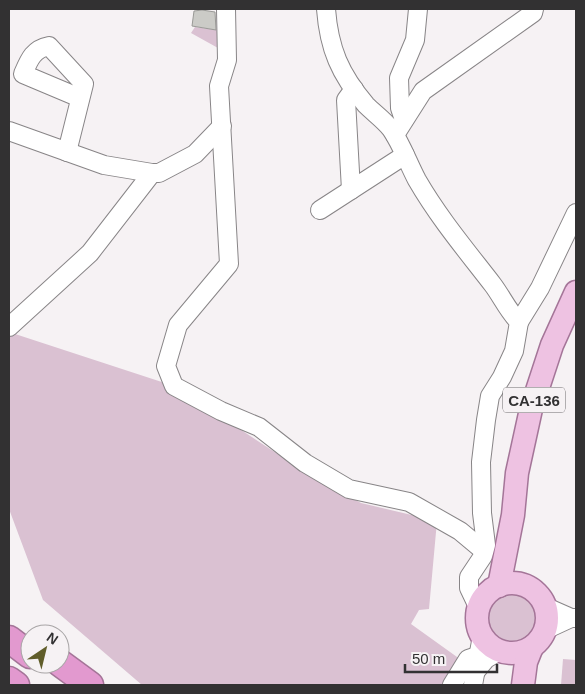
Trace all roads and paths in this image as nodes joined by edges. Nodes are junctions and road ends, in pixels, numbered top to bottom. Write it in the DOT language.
graph roads {
  1 [pos="226,9"];
  2 [pos="326,9"];
  3 [pos="418,9"];
  4 [pos="534,9"];
  5 [pos="354,89"];
  6 [pos="80,98"];
  7 [pos="404,120"];
  8 [pos="222,126"];
  9 [pos="9,132"];
  10 [pos="394,135"];
  11 [pos="67,152"];
  12 [pos="405,155"];
  13 [pos="152,173"];
  14 [pos="351,190"];
  15 [pos="320,210"];
  16 [pos="576,213"];
  17 [pos="576,292"];
  18 [pos="519,322"];
  19 [pos="9,327"];
  20 [pos="514,515"];
  21 [pos="484,551"];
  22 [pos="499,586"];
  23 [pos="530,588"];
  24 [pos="546,607"];
  25 [pos="479,608"];
  26 [pos="574,618"];
  27 [pos="9,627"];
  28 [pos="20,635"];
  29 [pos="9,639"];
  30 [pos="539,639"];
  31 [pos="20,647"];
  32 [pos="501,651"];
  33 [pos="477,662"];
  34 [pos="70,670"];
  35 [pos="55,674"];
  36 [pos="9,680"];
  37 [pos="16,685"];
  38 [pos="70,685"];
  39 [pos="90,685"];
  40 [pos="452,685"];
  41 [pos="514,685"];
  42 [pos="522,685"];
  1 -- 8 [label="street"];
  2 -- 5 [label="street"];
  3 -- 7 [label="street"];
  4 -- 7 [label="street"];
  5 -- 10 [label="street"];
  5 -- 14 [label="street"];
  6 -- 11 [label="street"];
  7 -- 10 [label="street"];
  8 -- 13 [label="street"];
  8 -- 21 [label="street"];
  9 -- 11 [label="street"];
  10 -- 12 [label="street"];
  11 -- 13 [label="street"];
  12 -- 14 [label="street"];
  12 -- 18 [label="street"];
  13 -- 19 [label="street"];
  14 -- 15 [label="street"];
  16 -- 18 [label="street"];
  17 -- 20 [label="main road, CA-136"];
  18 -- 21 [label="street"];
  20 -- 22 [label="main road"];
  20 -- 23 [label="main road"];
  21 -- 25 [label="street"];
  22 -- 23 [label="main road"];
  22 -- 25 [label="main road"];
  23 -- 24 [label="main road"];
  24 -- 26 [label="street"];
  24 -- 30 [label="main road"];
  25 -- 33 [label="main road"];
  26 -- 30 [label="street"];
  27 -- 28 [label="highway"];
  29 -- 31 [label="highway"];
  30 -- 32 [label="main road"];
  30 -- 42 [label="main road"];
  32 -- 33 [label="main road"];
  32 -- 41 [label="main road"];
  33 -- 40 [label="street"];
  34 -- 39 [label="highway"];
  35 -- 38 [label="highway"];
  36 -- 37 [label="highway"];
}
